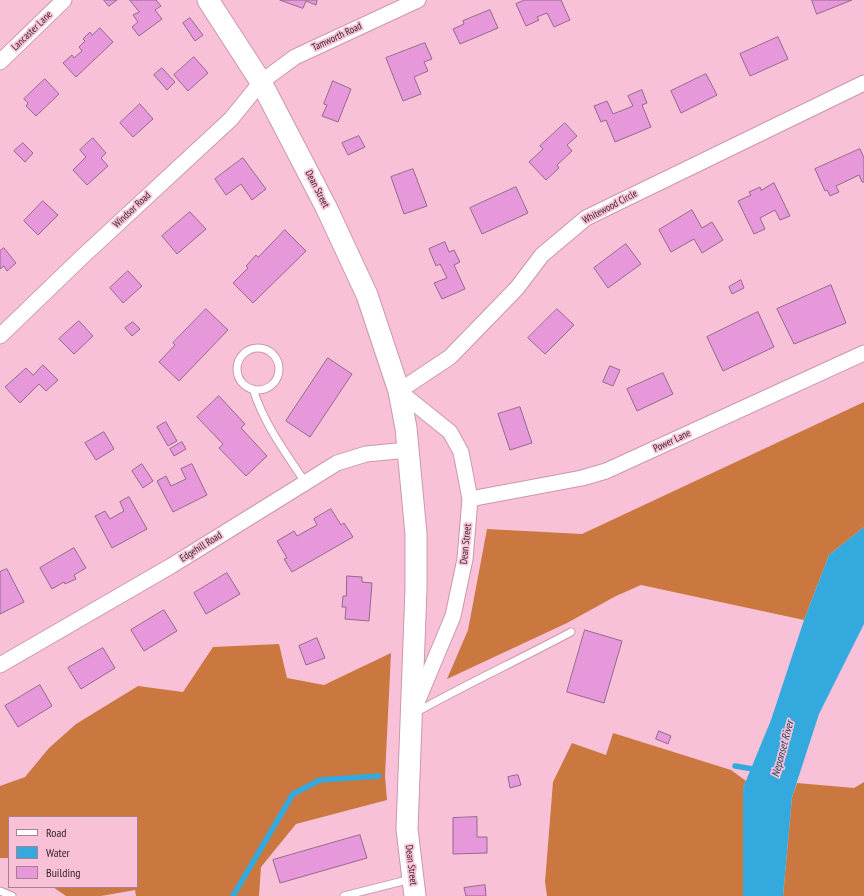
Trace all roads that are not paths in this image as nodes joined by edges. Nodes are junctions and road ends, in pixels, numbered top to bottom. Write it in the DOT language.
graph roads {
  1 [pos="64,0"];
  2 [pos="208,0"];
  3 [pos="418,0"];
  4 [pos="0,62"];
  5 [pos="261,82"];
  6 [pos="864,83"];
  7 [pos="0,336"];
  8 [pos="864,353"];
  9 [pos="253,390"];
  10 [pos="399,392"];
  11 [pos="408,450"];
  12 [pos="305,482"];
  13 [pos="470,499"];
  14 [pos="571,632"];
  15 [pos="0,665"];
  16 [pos="411,715"];
  17 [pos="414,887"];
  18 [pos="0,891"];
  19 [pos="12,896"];
  20 [pos="344,896"];
  1 -- 4 [label="street, Lancaster Lane"];
  2 -- 5 [label="main road, Dean Street"];
  3 -- 5 [label="street, Tamworth Road"];
  5 -- 7 [label="street, Windsor Road"];
  5 -- 10 [label="main road, Dean Street"];
  6 -- 10 [label="street, Whitewood Circle"];
  8 -- 13 [label="street, Power Lane"];
  9 -- 9 [label="lane"];
  9 -- 12 [label="lane"];
  10 -- 11 [label="main road, Dean Street"];
  10 -- 13 [label="street, Dean Street"];
  11 -- 12 [label="street, Edgehill Road"];
  11 -- 16 [label="main road, Dean Street"];
  12 -- 15 [label="street, Edgehill Road"];
  13 -- 16 [label="street, Dean Street"];
  14 -- 16 [label="lane"];
  16 -- 17 [label="main road, Dean Street"];
  17 -- 20 [label="lane"];
  18 -- 19 [label="lane"];
}
